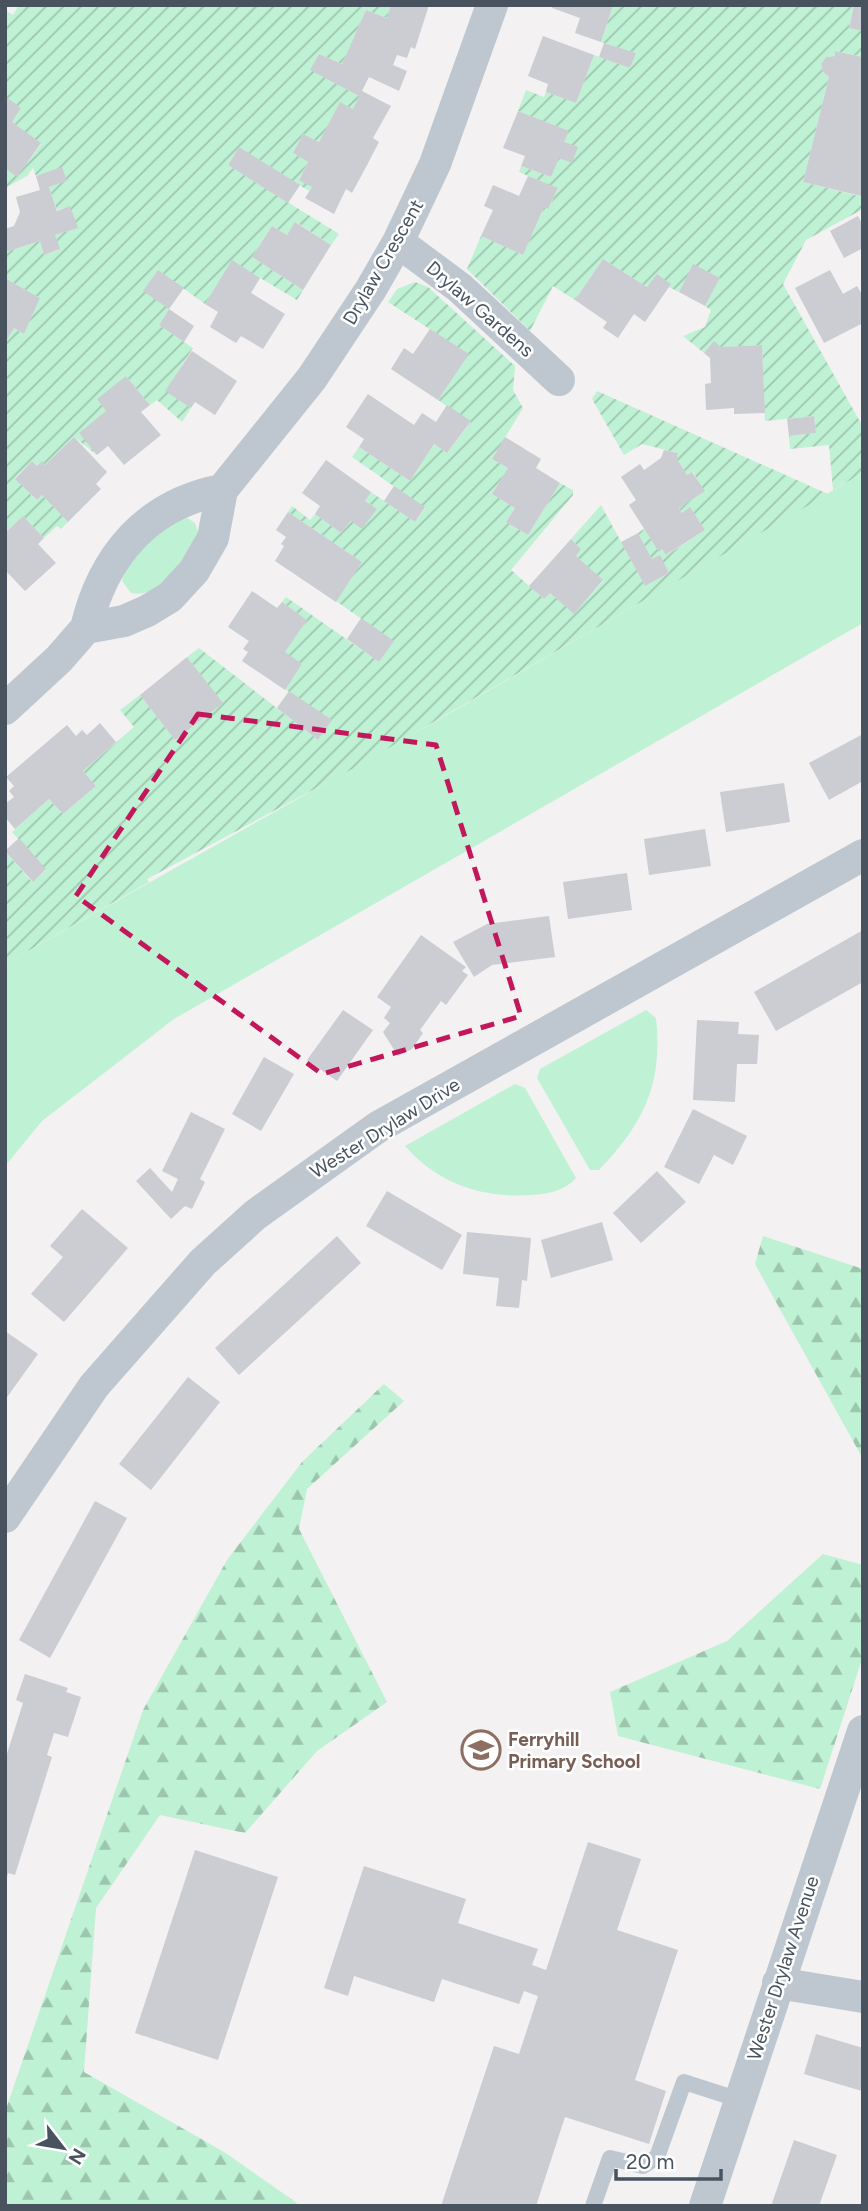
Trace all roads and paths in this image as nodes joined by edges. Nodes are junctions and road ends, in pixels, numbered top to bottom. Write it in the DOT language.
graph roads {
  1 [pos="492,5"];
  2 [pos="398,242"];
  3 [pos="559,380"];
  4 [pos="222,490"];
  5 [pos="86,628"];
  6 [pos="5,709"];
  7 [pos="863,855"];
  8 [pos="5,1517"];
  9 [pos="863,1731"];
  10 [pos="778,1983"];
  11 [pos="863,1997"];
  12 [pos="740,2100"];
  13 [pos="593,2206"];
  14 [pos="705,2206"];
  1 -- 2 [label="street, Drylaw Crescent"];
  2 -- 3 [label="street, Drylaw Gardens"];
  2 -- 4 [label="street, Drylaw Crescent"];
  4 -- 5 [label="street"];
  4 -- 5 [label="street, Drylaw Crescent"];
  5 -- 6 [label="street"];
  7 -- 8 [label="street, Wester Drylaw Drive"];
  9 -- 10 [label="street, Wester Drylaw Avenue"];
  10 -- 11 [label="street"];
  10 -- 12 [label="street, Wester Drylaw Avenue"];
  12 -- 13 [label="lane"];
  12 -- 14 [label="street, Wester Drylaw Avenue"];
}
